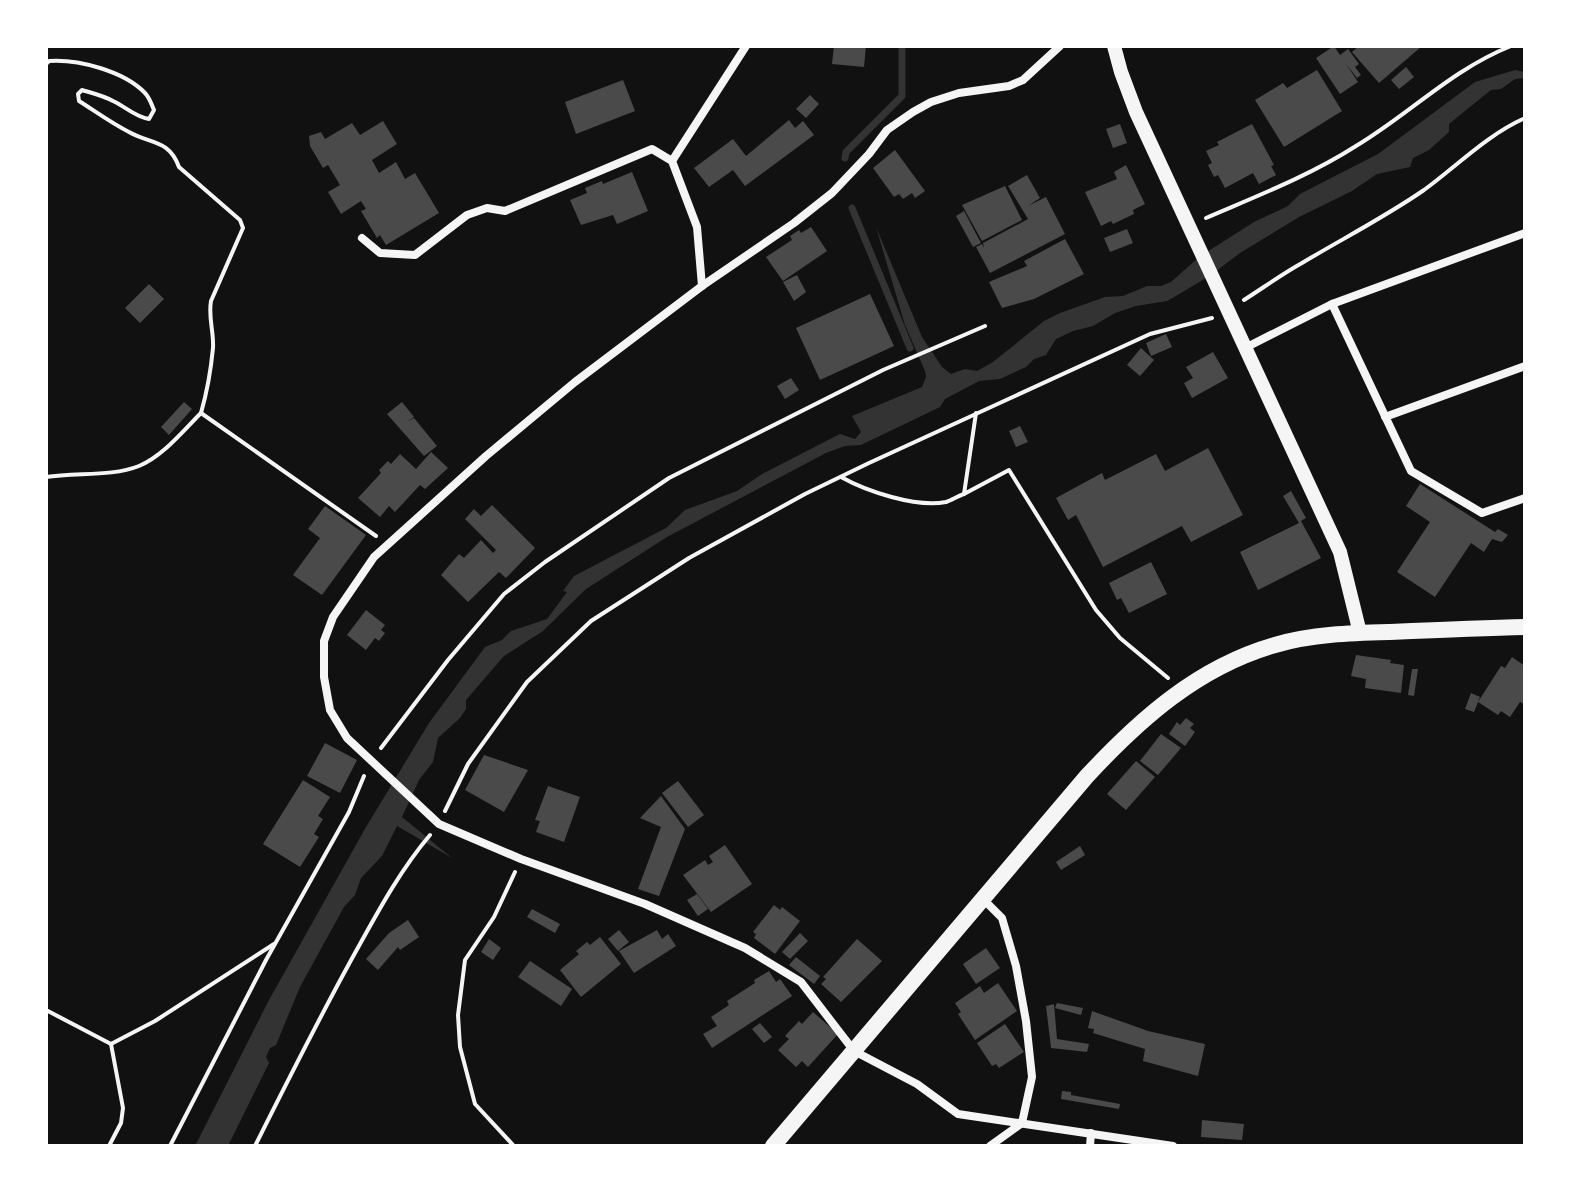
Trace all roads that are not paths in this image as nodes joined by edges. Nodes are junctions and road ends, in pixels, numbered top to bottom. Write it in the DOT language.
graph roads {
  1 [pos="746,46"];
  2 [pos="1060,46"];
  3 [pos="1114,46"];
  4 [pos="672,161"];
  5 [pos="1525,233"];
  6 [pos="362,238"];
  7 [pos="702,286"];
  8 [pos="1332,304"];
  9 [pos="1247,347"];
  10 [pos="1525,366"];
  11 [pos="1385,417"];
  12 [pos="1525,498"];
  13 [pos="1525,627"];
  14 [pos="1360,633"];
  15 [pos="983,898"];
  16 [pos="854,1051"];
  17 [pos="1022,1123"];
  18 [pos="1091,1133"];
  19 [pos="773,1146"];
  20 [pos="990,1146"];
  21 [pos="1090,1146"];
  22 [pos="1173,1146"];
  1 -- 4 [label="street"];
  2 -- 7 [label="street"];
  3 -- 9 [label="street"];
  4 -- 6 [label="street"];
  4 -- 7 [label="street"];
  5 -- 8 [label="street"];
  7 -- 16 [label="street"];
  8 -- 9 [label="street"];
  8 -- 11 [label="street"];
  9 -- 14 [label="street"];
  10 -- 11 [label="street"];
  11 -- 12 [label="street"];
  13 -- 14 [label="main road"];
  14 -- 15 [label="main road"];
  15 -- 16 [label="main road"];
  15 -- 17 [label="street"];
  16 -- 17 [label="street"];
  16 -- 19 [label="main road"];
  17 -- 18 [label="street"];
  17 -- 20 [label="street"];
  18 -- 21 [label="street"];
  18 -- 22 [label="street"];
}
